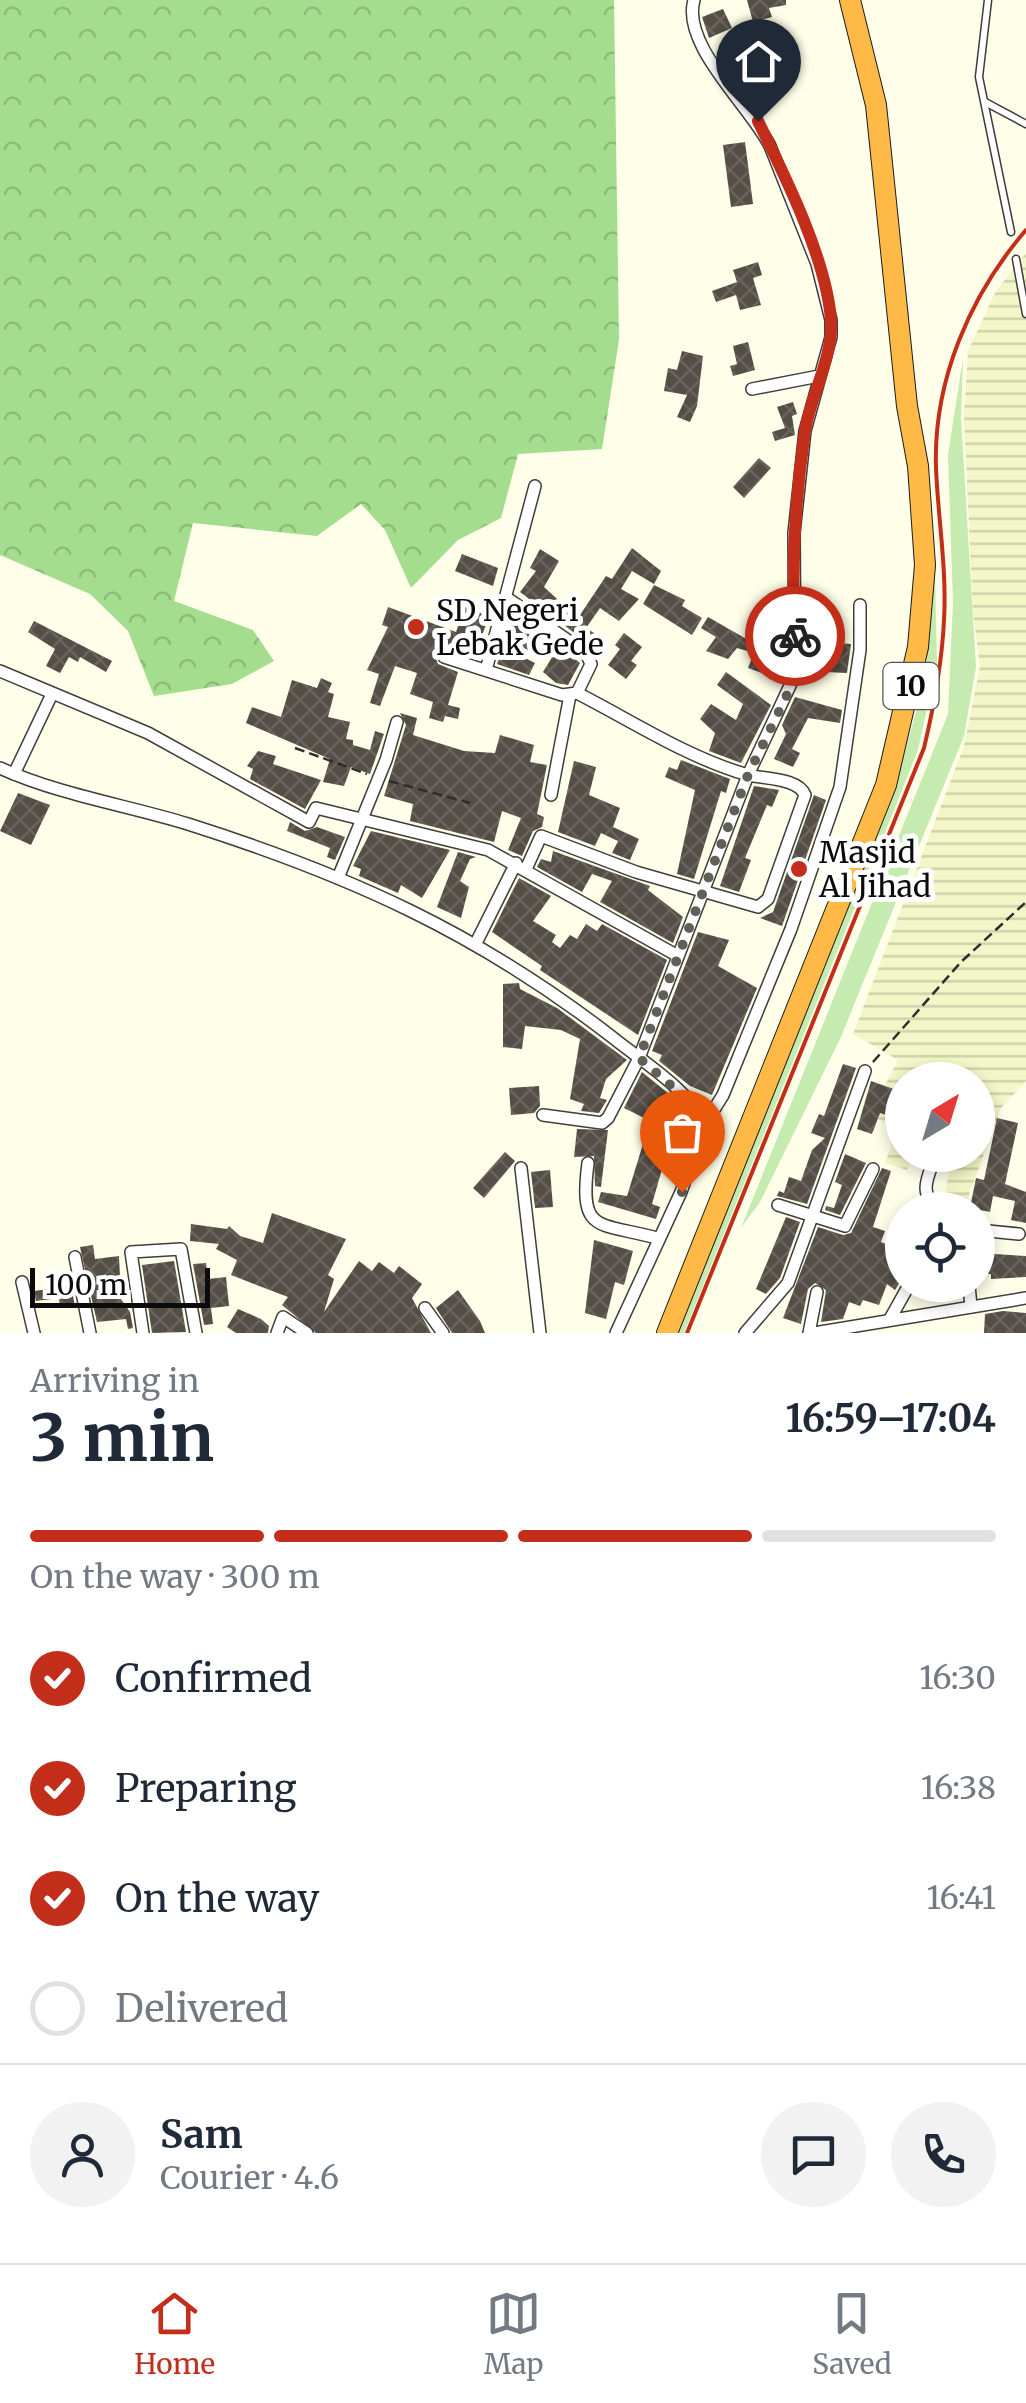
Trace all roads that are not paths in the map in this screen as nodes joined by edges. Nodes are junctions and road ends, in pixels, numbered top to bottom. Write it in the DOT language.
graph roads {
  1 [pos="694,0"];
  2 [pos="850,0"];
  3 [pos="988,0"];
  4 [pos="984,102"];
  5 [pos="1026,124"];
  6 [pos="1011,232"];
  7 [pos="1016,259"];
  8 [pos="1026,314"];
  9 [pos="819,376"];
  10 [pos="752,389"];
  11 [pos="534,486"];
  12 [pos="506,598"];
  13 [pos="860,606"];
  14 [pos="444,658"];
  15 [pos="486,670"];
  16 [pos="0,671"];
  17 [pos="52,694"];
  18 [pos="574,694"];
  19 [pos="396,722"];
  20 [pos="0,768"];
  21 [pos="14,774"];
  22 [pos="748,775"];
  23 [pos="550,796"];
  24 [pos="360,822"];
  25 [pos="521,866"];
  26 [pos="338,878"];
  27 [pos="703,891"];
  28 [pos="476,943"];
  29 [pos="678,956"];
  30 [pos="639,1058"];
  31 [pos="866,1071"];
  32 [pos="543,1115"];
  33 [pos="706,1124"];
  34 [pos="588,1164"];
  35 [pos="521,1168"];
  36 [pos="874,1169"];
  37 [pos="778,1206"];
  38 [pos="814,1216"];
  39 [pos="995,1232"];
  40 [pos="1019,1234"];
  41 [pos="657,1238"];
  42 [pos="75,1257"];
  43 [pos="22,1282"];
  44 [pos="817,1292"];
  45 [pos="1026,1298"];
  46 [pos="900,1302"];
  47 [pos="971,1302"];
  48 [pos="972,1307"];
  49 [pos="425,1308"];
  50 [pos="890,1319"];
  51 [pos="34,1333"];
  52 [pos="90,1333"];
  53 [pos="143,1333"];
  54 [pos="196,1333"];
  55 [pos="277,1333"];
  56 [pos="308,1333"];
  57 [pos="443,1333"];
  58 [pos="540,1333"];
  59 [pos="616,1333"];
  60 [pos="667,1333"];
  61 [pos="745,1333"];
  62 [pos="811,1333"];
  1 -- 9 [label="street"];
  2 -- 60 [label="highway, 10"];
  3 -- 4 [label="lane"];
  4 -- 5 [label="lane"];
  4 -- 6 [label="lane"];
  7 -- 8 [label="lane"];
  9 -- 10 [label="street"];
  9 -- 22 [label="street"];
  11 -- 12 [label="street"];
  12 -- 15 [label="street"];
  12 -- 18 [label="street"];
  13 -- 33 [label="street"];
  14 -- 15 [label="street"];
  15 -- 18 [label="street"];
  16 -- 17 [label="street"];
  17 -- 21 [label="street"];
  17 -- 24 [label="street"];
  18 -- 22 [label="street"];
  18 -- 23 [label="street"];
  19 -- 24 [label="street"];
  20 -- 21 [label="street"];
  21 -- 26 [label="street"];
  22 -- 27 [label="street"];
  22 -- 27 [label="street"];
  24 -- 25 [label="street"];
  24 -- 26 [label="street"];
  25 -- 27 [label="street"];
  25 -- 28 [label="street"];
  25 -- 29 [label="street"];
  26 -- 28 [label="street"];
  27 -- 29 [label="street"];
  28 -- 30 [label="street"];
  29 -- 30 [label="street"];
  30 -- 32 [label="street"];
  30 -- 33 [label="street"];
  31 -- 38 [label="street"];
  33 -- 41 [label="street"];
  34 -- 41 [label="street"];
  35 -- 58 [label="street"];
  36 -- 38 [label="street"];
  37 -- 38 [label="street"];
  38 -- 61 [label="street"];
  39 -- 40 [label="street"];
  41 -- 59 [label="street"];
  42 -- 52 [label="street"];
  43 -- 51 [label="street"];
  44 -- 62 [label="street"];
  45 -- 48 [label="street"];
  46 -- 50 [label="street"];
  47 -- 48 [label="street"];
  48 -- 50 [label="street"];
  49 -- 57 [label="street"];
  50 -- 62 [label="street"];
  53 -- 54 [label="street"];
  55 -- 56 [label="street"];
}
